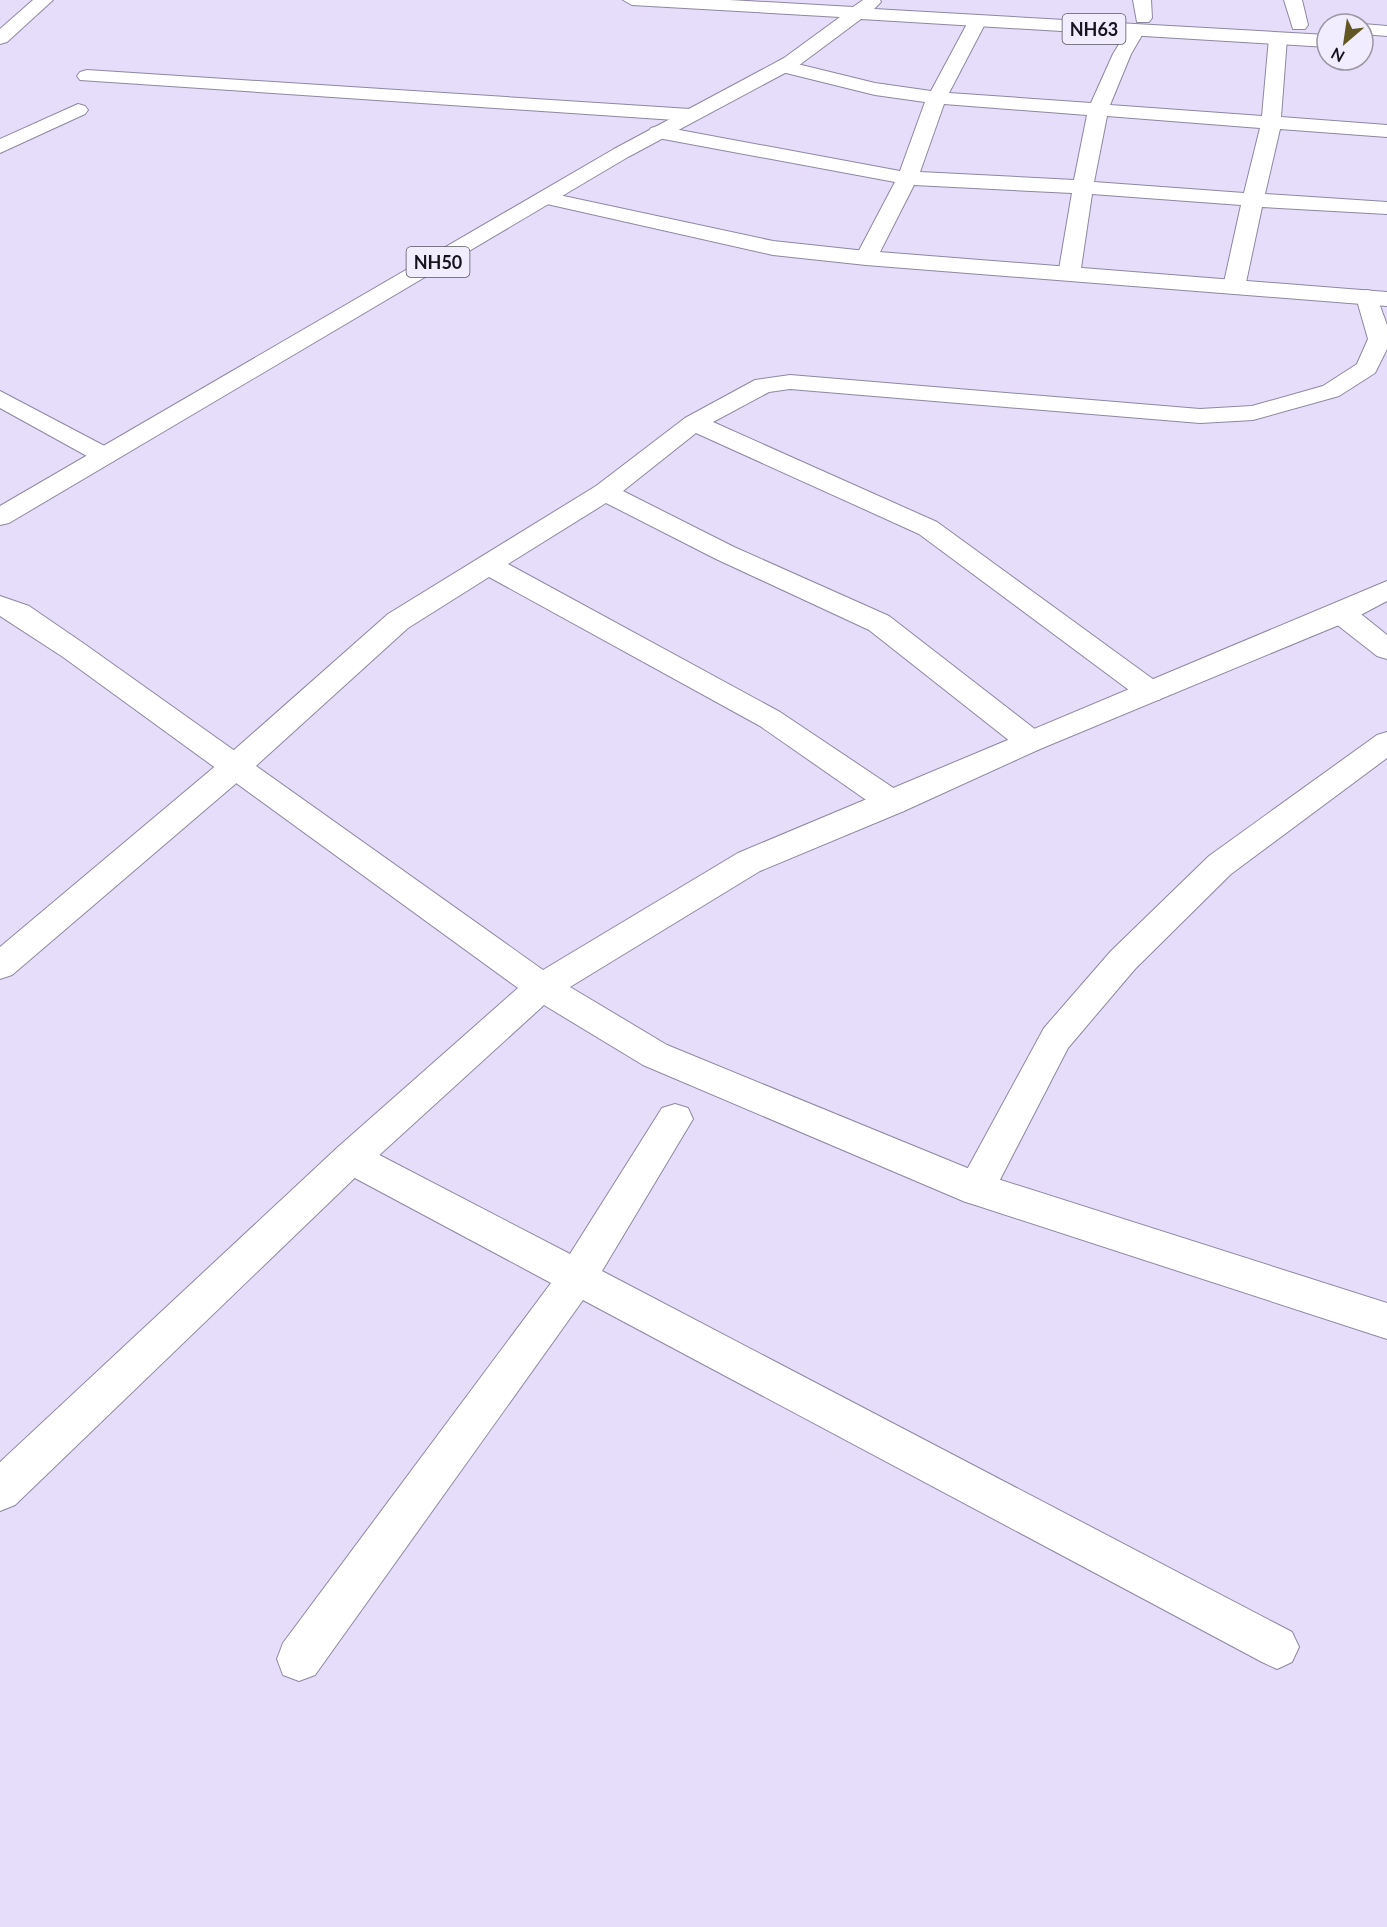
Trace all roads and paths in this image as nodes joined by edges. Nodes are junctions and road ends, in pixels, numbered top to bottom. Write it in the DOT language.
graph roads {
  1 [pos="44,0"];
  2 [pos="632,0"];
  3 [pos="821,0"];
  4 [pos="1293,0"];
  5 [pos="788,4"];
  6 [pos="867,7"];
  7 [pos="1140,16"];
  8 [pos="977,22"];
  9 [pos="1299,25"];
  10 [pos="1315,26"];
  11 [pos="0,38"];
  12 [pos="1278,38"];
  13 [pos="1315,40"];
  14 [pos="781,66"];
  15 [pos="87,76"];
  16 [pos="937,98"];
  17 [pos="78,110"];
  18 [pos="1098,111"];
  19 [pos="690,115"];
  20 [pos="1271,124"];
  21 [pos="1387,131"];
  22 [pos="658,132"];
  23 [pos="0,147"];
  24 [pos="907,178"];
  25 [pos="1083,187"];
  26 [pos="546,198"];
  27 [pos="1253,200"];
  28 [pos="1387,208"];
  29 [pos="866,258"];
  30 [pos="1069,275"];
  31 [pos="1234,287"];
  32 [pos="1377,298"];
  33 [pos="0,398"];
  34 [pos="693,423"];
  35 [pos="105,456"];
  36 [pos="604,492"];
  37 [pos="0,517"];
  38 [pos="488,565"];
  39 [pos="1387,590"];
  40 [pos="0,605"];
  41 [pos="1341,613"];
  42 [pos="1387,649"];
  43 [pos="1151,692"];
  44 [pos="1030,741"];
  45 [pos="1387,743"];
  46 [pos="236,766"];
  47 [pos="893,803"];
  48 [pos="0,966"];
  49 [pos="542,987"];
  50 [pos="675,1119"];
  51 [pos="351,1158"];
  52 [pos="976,1189"];
  53 [pos="576,1279"];
  54 [pos="1387,1321"];
  55 [pos="0,1490"];
  56 [pos="1277,1647"];
  57 [pos="299,1659"];
  1 -- 11 [label="main road"];
  2 -- 5 [label="main road, NH63"];
  3 -- 6 [label="main road, NH63"];
  4 -- 9 [label="main road"];
  5 -- 6 [label="main road, NH63"];
  6 -- 7 [label="main road, NH63"];
  6 -- 8 [label="main road, NH63"];
  6 -- 14 [label="main road, NH50"];
  7 -- 8 [label="main road, NH63"];
  7 -- 9 [label="main road, NH63"];
  7 -- 12 [label="main road, NH63"];
  7 -- 18 [label="main road"];
  8 -- 16 [label="main road"];
  9 -- 10 [label="main road, NH63"];
  12 -- 13 [label="main road, NH63"];
  12 -- 20 [label="main road"];
  14 -- 16 [label="main road"];
  14 -- 19 [label="main road, NH50"];
  15 -- 19 [label="main road"];
  16 -- 18 [label="main road"];
  16 -- 24 [label="main road"];
  17 -- 23 [label="main road"];
  18 -- 20 [label="main road"];
  18 -- 25 [label="main road"];
  19 -- 22 [label="main road, NH50"];
  20 -- 21 [label="main road"];
  20 -- 27 [label="main road"];
  22 -- 24 [label="main road"];
  22 -- 26 [label="main road, NH50"];
  24 -- 25 [label="main road"];
  24 -- 29 [label="main road"];
  25 -- 27 [label="main road"];
  25 -- 30 [label="main road"];
  26 -- 29 [label="main road"];
  26 -- 35 [label="main road, NH50"];
  27 -- 28 [label="main road"];
  27 -- 31 [label="main road"];
  29 -- 30 [label="main road"];
  30 -- 31 [label="main road"];
  31 -- 32 [label="main road"];
  32 -- 34 [label="main road"];
  33 -- 35 [label="main road"];
  34 -- 36 [label="main road"];
  34 -- 43 [label="main road"];
  35 -- 37 [label="main road, NH50"];
  36 -- 38 [label="main road"];
  36 -- 44 [label="main road"];
  38 -- 46 [label="main road"];
  38 -- 47 [label="main road"];
  39 -- 41 [label="main road"];
  40 -- 46 [label="main road"];
  41 -- 42 [label="main road"];
  41 -- 43 [label="main road"];
  43 -- 44 [label="main road"];
  44 -- 47 [label="main road"];
  45 -- 52 [label="main road"];
  46 -- 48 [label="main road"];
  46 -- 49 [label="main road"];
  47 -- 49 [label="main road"];
  49 -- 51 [label="main road"];
  49 -- 52 [label="main road"];
  50 -- 53 [label="main road"];
  51 -- 53 [label="main road"];
  51 -- 55 [label="main road"];
  52 -- 54 [label="main road"];
  53 -- 56 [label="main road"];
  53 -- 57 [label="main road"];
}
